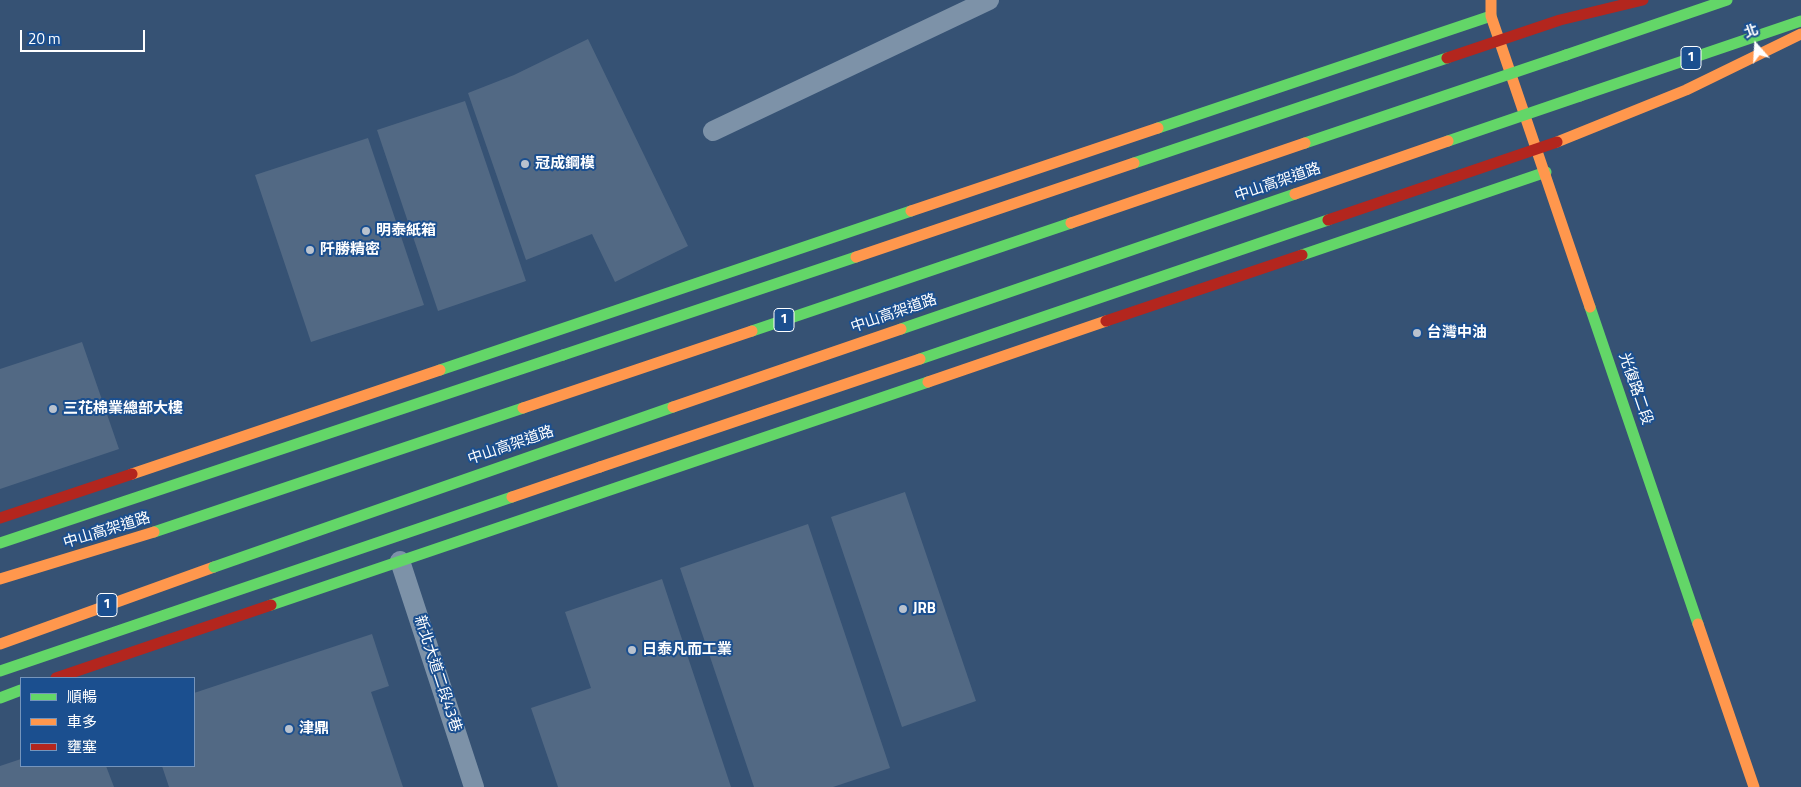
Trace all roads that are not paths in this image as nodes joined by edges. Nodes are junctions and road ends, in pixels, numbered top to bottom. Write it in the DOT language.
graph roads {
  1 [pos="989,0"];
  2 [pos="1492,0"];
  3 [pos="1643,0"];
  4 [pos="1728,0"];
  5 [pos="1492,16"];
  6 [pos="1801,20"];
  7 [pos="1801,34"];
  8 [pos="713,131"];
  9 [pos="1546,172"];
  10 [pos="0,518"];
  11 [pos="0,543"];
  12 [pos="400,561"];
  13 [pos="214,567"];
  14 [pos="0,579"];
  15 [pos="0,632"];
  16 [pos="0,644"];
  17 [pos="0,671"];
  18 [pos="59,677"];
  19 [pos="20,690"];
  20 [pos="0,698"];
  21 [pos="474,787"];
  22 [pos="1754,787"];
  1 -- 8 [label="lane"];
  2 -- 5 [label="main road, 光復路二段"];
  3 -- 11 [label="main road, bridge"];
  4 -- 14 [label="main road, 中山高架道路 / 1, bridge"];
  5 -- 9 [label="main road, 光復路二段"];
  5 -- 10 [label="main road"];
  6 -- 13 [label="main road, 中山高架道路 / 1, bridge"];
  7 -- 17 [label="main road, bridge"];
  9 -- 12 [label="main road"];
  9 -- 22 [label="main road, 光復路二段"];
  12 -- 18 [label="main road"];
  12 -- 21 [label="lane, 新北大道二段43巷"];
  13 -- 15 [label="main road"];
  13 -- 16 [label="main road, 中山高架道路 / 1"];
  19 -- 20 [label="main road"];
}
